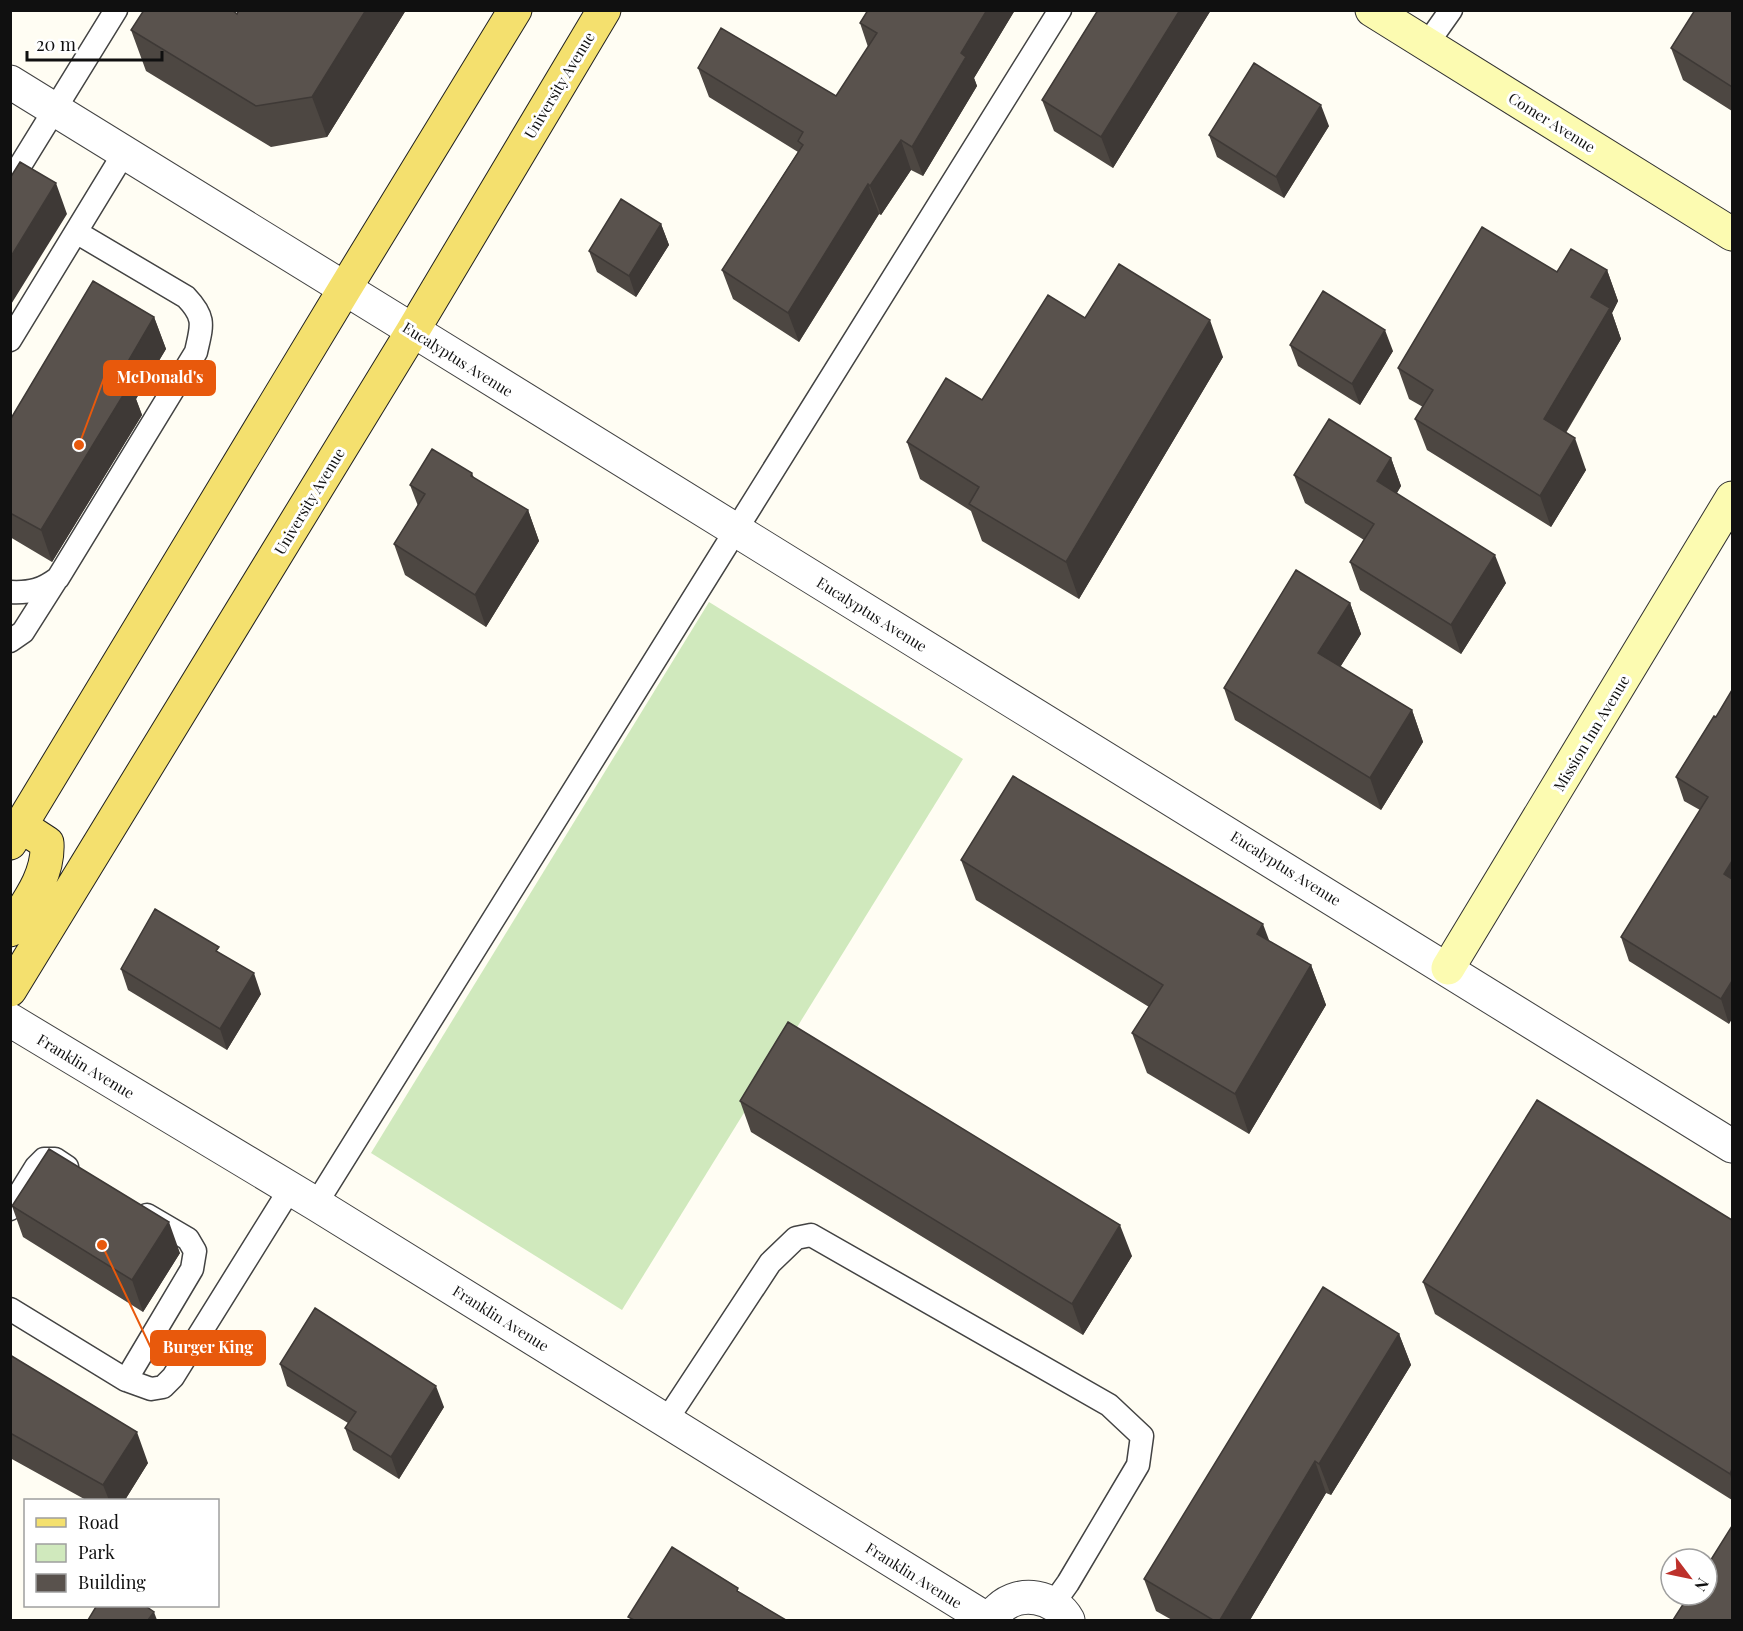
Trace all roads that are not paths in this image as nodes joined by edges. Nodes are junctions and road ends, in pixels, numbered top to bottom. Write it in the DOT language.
graph roads {
  1 [pos="116,10"];
  2 [pos="515,10"];
  3 [pos="604,10"];
  4 [pos="1060,10"];
  5 [pos="1372,10"];
  6 [pos="1451,10"];
  7 [pos="1427,44"];
  8 [pos="10,82"];
  9 [pos="55,110"];
  10 [pos="124,153"];
  11 [pos="10,182"];
  12 [pos="76,232"];
  13 [pos="1732,234"];
  14 [pos="344,290"];
  15 [pos="412,332"];
  16 [pos="10,340"];
  17 [pos="1732,498"];
  18 [pos="736,530"];
  19 [pos="58,578"];
  20 [pos="10,592"];
  21 [pos="10,640"];
  22 [pos="14,829"];
  23 [pos="10,930"];
  24 [pos="1448,968"];
  25 [pos="10,990"];
  26 [pos="10,1020"];
  27 [pos="1732,1146"];
  28 [pos="85,1178"];
  29 [pos="303,1196"];
  30 [pos="126,1203"];
  31 [pos="10,1209"];
  32 [pos="10,1309"];
  33 [pos="126,1380"];
  34 [pos="666,1421"];
  35 [pos="1061,1612"];
  36 [pos="989,1620"];
  1 -- 9 [label="lane"];
  2 -- 14 [label="main road"];
  3 -- 15 [label="main road, University Avenue"];
  4 -- 18 [label="lane"];
  5 -- 7 [label="street, Comer Avenue"];
  6 -- 7 [label="lane"];
  7 -- 13 [label="street, Comer Avenue"];
  8 -- 9 [label="street, Eucalyptus Avenue"];
  9 -- 10 [label="street, Eucalyptus Avenue"];
  9 -- 11 [label="lane"];
  10 -- 12 [label="lane"];
  10 -- 14 [label="street, Eucalyptus Avenue"];
  12 -- 16 [label="lane"];
  12 -- 19 [label="lane"];
  14 -- 15 [label="street, Eucalyptus Avenue"];
  14 -- 22 [label="main road"];
  15 -- 18 [label="street, Eucalyptus Avenue"];
  15 -- 25 [label="main road, University Avenue"];
  17 -- 24 [label="street, Mission Inn Avenue"];
  18 -- 24 [label="street, Eucalyptus Avenue"];
  18 -- 29 [label="lane"];
  19 -- 20 [label="lane"];
  19 -- 21 [label="lane"];
  22 -- 23 [label="main road"];
  24 -- 27 [label="street, Eucalyptus Avenue"];
  26 -- 29 [label="street, Franklin Avenue"];
  28 -- 31 [label="lane"];
  29 -- 33 [label="lane"];
  29 -- 34 [label="street, Franklin Avenue"];
  30 -- 33 [label="lane"];
  32 -- 33 [label="lane"];
  34 -- 35 [label="lane"];
  34 -- 36 [label="street, Franklin Avenue"];
  35 -- 36 [label="street"];
}
